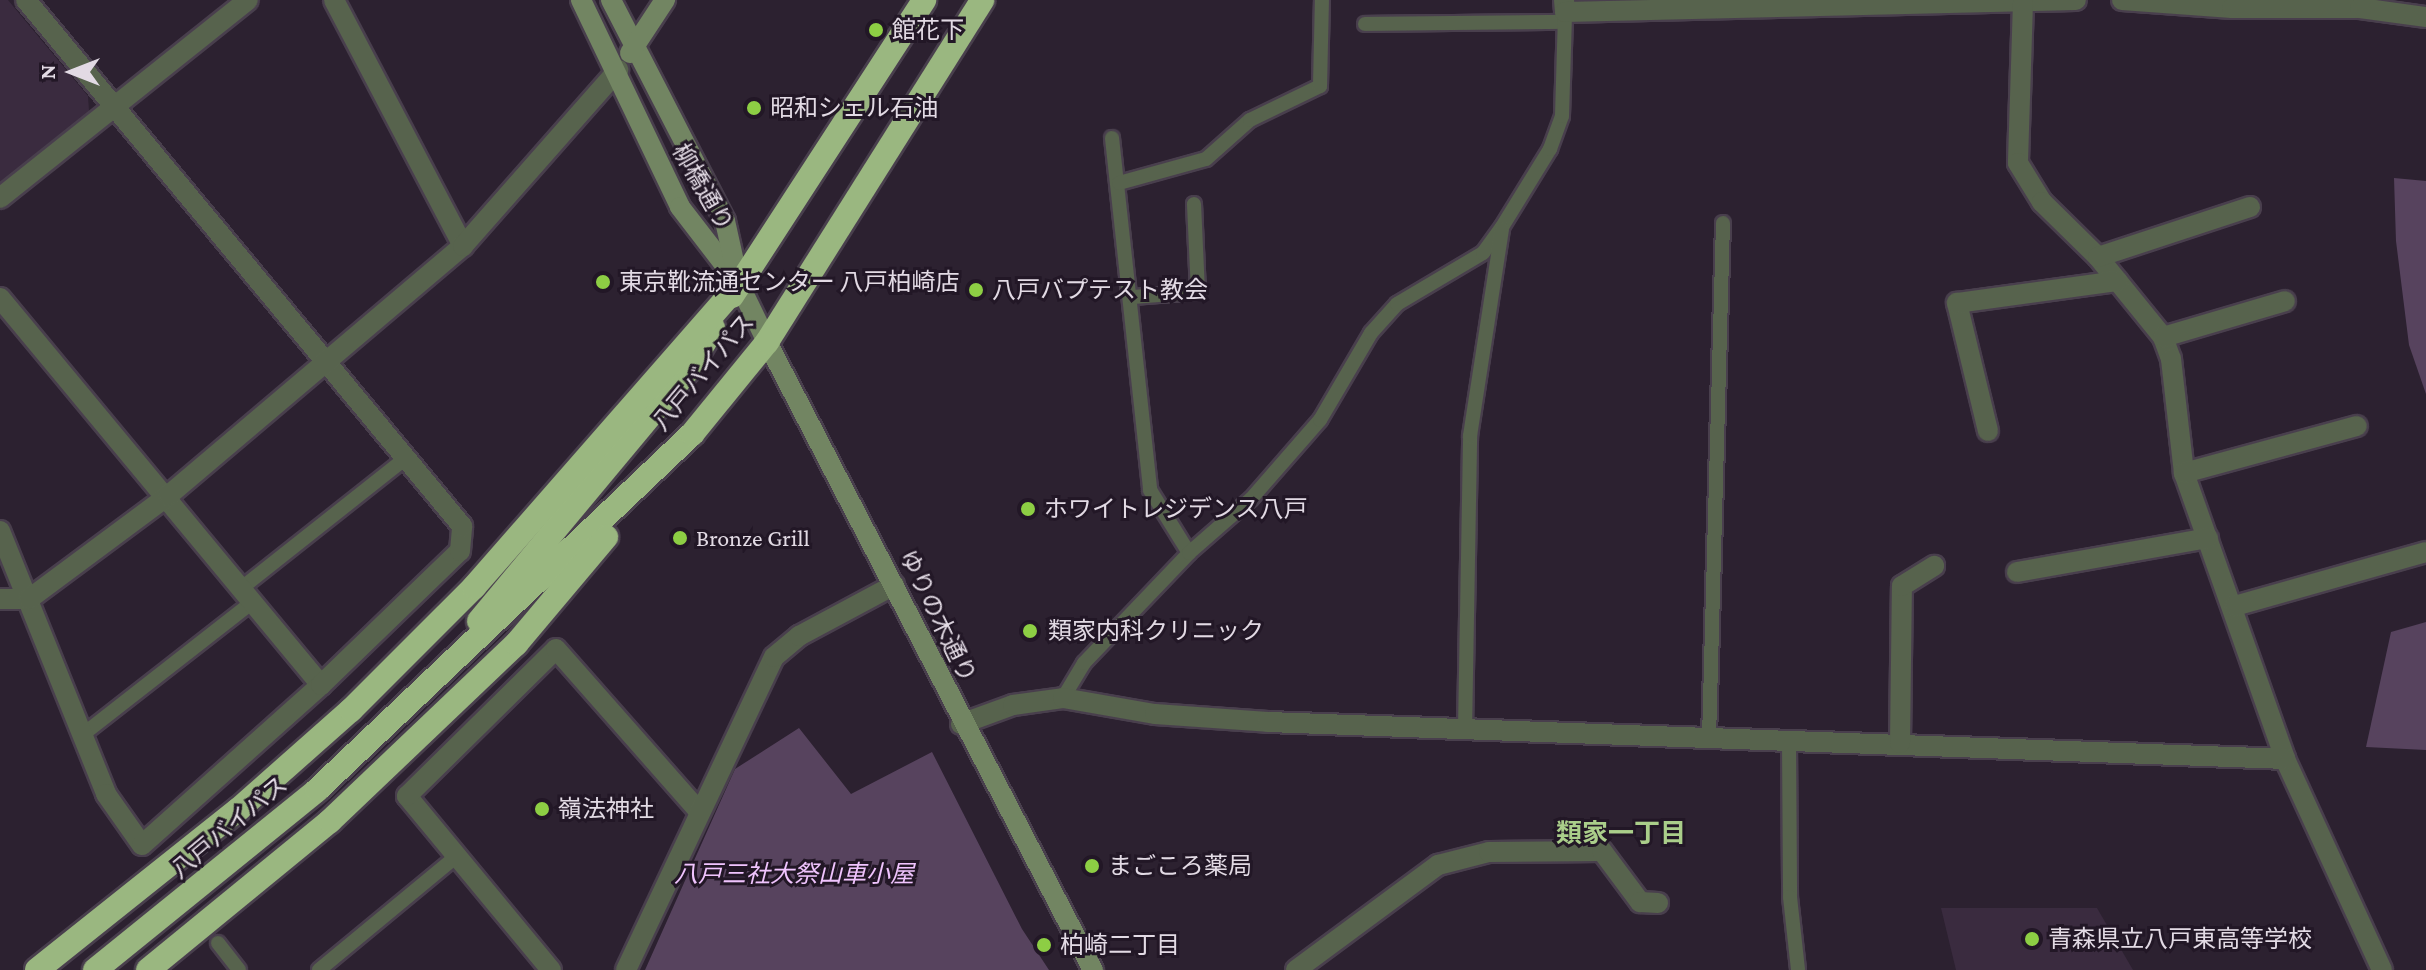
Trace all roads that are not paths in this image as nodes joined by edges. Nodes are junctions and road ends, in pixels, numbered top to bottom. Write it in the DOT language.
graph roads {
  1 [pos="26,0"];
  2 [pos="248,0"];
  3 [pos="334,0"];
  4 [pos="581,0"];
  5 [pos="611,0"];
  6 [pos="665,0"];
  7 [pos="924,0"];
  8 [pos="982,0"];
  9 [pos="1322,0"];
  10 [pos="2076,0"];
  11 [pos="2122,0"];
  12 [pos="2023,2"];
  13 [pos="1564,11"];
  14 [pos="2426,17"];
  15 [pos="1365,24"];
  16 [pos="635,46"];
  17 [pos="618,70"];
  18 [pos="113,106"];
  19 [pos="1112,138"];
  20 [pos="1119,183"];
  21 [pos="0,198"];
  22 [pos="1194,204"];
  23 [pos="2250,207"];
  24 [pos="1723,223"];
  25 [pos="1502,227"];
  26 [pos="463,246"];
  27 [pos="2098,257"];
  28 [pos="2118,281"];
  29 [pos="739,284"];
  30 [pos="1133,297"];
  31 [pos="0,298"];
  32 [pos="2285,301"];
  33 [pos="2163,337"];
  34 [pos="767,342"];
  35 [pos="326,361"];
  36 [pos="2357,426"];
  37 [pos="1988,431"];
  38 [pos="692,434"];
  39 [pos="406,458"];
  40 [pos="2184,473"];
  41 [pos="169,495"];
  42 [pos="0,531"];
  43 [pos="2208,538"];
  44 [pos="2426,552"];
  45 [pos="1189,553"];
  46 [pos="1934,566"];
  47 [pos="2017,572"];
  48 [pos="894,585"];
  49 [pos="248,594"];
  50 [pos="0,599"];
  51 [pos="29,599"];
  52 [pos="2235,606"];
  53 [pos="321,685"];
  54 [pos="428,685"];
  55 [pos="1063,698"];
  56 [pos="961,724"];
  57 [pos="1465,730"];
  58 [pos="81,736"];
  59 [pos="1709,739"];
  60 [pos="1789,742"];
  61 [pos="1900,743"];
  62 [pos="2285,759"];
  63 [pos="698,810"];
  64 [pos="457,856"];
  65 [pos="1658,903"];
  66 [pos="218,943"];
  67 [pos="37,970"];
  68 [pos="95,970"];
  69 [pos="148,970"];
  70 [pos="239,970"];
  71 [pos="319,970"];
  72 [pos="551,970"];
  73 [pos="626,970"];
  74 [pos="1093,970"];
  75 [pos="1296,970"];
  76 [pos="1798,970"];
  77 [pos="2382,970"];
  1 -- 18 [label="street"];
  2 -- 18 [label="street"];
  3 -- 26 [label="street"];
  4 -- 17 [label="street, 柳橋通り"];
  5 -- 16 [label="street, 柳橋通り"];
  6 -- 16 [label="street"];
  7 -- 29 [label="highway, 八戸バイパス"];
  8 -- 34 [label="highway, 八戸バイパス"];
  9 -- 20 [label="lane"];
  10 -- 12 [label="street"];
  11 -- 14 [label="street"];
  12 -- 13 [label="street"];
  12 -- 27 [label="street"];
  13 -- 15 [label="lane"];
  13 -- 25 [label="lane"];
  16 -- 17 [label="street"];
  16 -- 29 [label="street, 柳橋通り"];
  17 -- 26 [label="street"];
  17 -- 29 [label="street, 柳橋通り"];
  18 -- 21 [label="street"];
  18 -- 35 [label="street"];
  19 -- 20 [label="lane"];
  20 -- 30 [label="lane"];
  22 -- 30 [label="lane"];
  23 -- 27 [label="street"];
  24 -- 59 [label="lane"];
  25 -- 45 [label="lane"];
  25 -- 57 [label="lane"];
  26 -- 35 [label="street"];
  27 -- 28 [label="street"];
  28 -- 33 [label="street"];
  28 -- 37 [label="street"];
  29 -- 34 [label="street, ゆりの木通り"];
  29 -- 54 [label="highway, 八戸バイパス"];
  29 -- 67 [label="highway"];
  30 -- 45 [label="lane"];
  31 -- 41 [label="street"];
  32 -- 33 [label="street"];
  33 -- 40 [label="street"];
  34 -- 38 [label="highway, 八戸バイパス"];
  34 -- 48 [label="street, ゆりの木通り"];
  35 -- 39 [label="street"];
  35 -- 41 [label="street"];
  36 -- 40 [label="street"];
  38 -- 54 [label="highway, 八戸バイパス"];
  38 -- 69 [label="highway"];
  39 -- 49 [label="lane"];
  39 -- 53 [label="street"];
  40 -- 43 [label="street"];
  41 -- 49 [label="street"];
  41 -- 51 [label="street"];
  42 -- 51 [label="street"];
  43 -- 47 [label="street"];
  43 -- 52 [label="street"];
  44 -- 52 [label="street"];
  45 -- 55 [label="lane"];
  46 -- 61 [label="street"];
  48 -- 56 [label="street, ゆりの木通り"];
  48 -- 63 [label="street"];
  49 -- 53 [label="street"];
  49 -- 58 [label="lane"];
  50 -- 51 [label="street"];
  51 -- 58 [label="street"];
  52 -- 62 [label="street"];
  53 -- 58 [label="street"];
  54 -- 68 [label="highway, 八戸バイパス"];
  55 -- 56 [label="street"];
  55 -- 57 [label="street"];
  56 -- 74 [label="street, ゆりの木通り"];
  57 -- 59 [label="street"];
  59 -- 60 [label="street"];
  60 -- 61 [label="street"];
  60 -- 76 [label="lane"];
  61 -- 62 [label="street"];
  62 -- 77 [label="street"];
  63 -- 64 [label="street"];
  63 -- 73 [label="street"];
  64 -- 71 [label="lane"];
  64 -- 72 [label="street"];
  65 -- 75 [label="street"];
  66 -- 70 [label="lane"];
}
